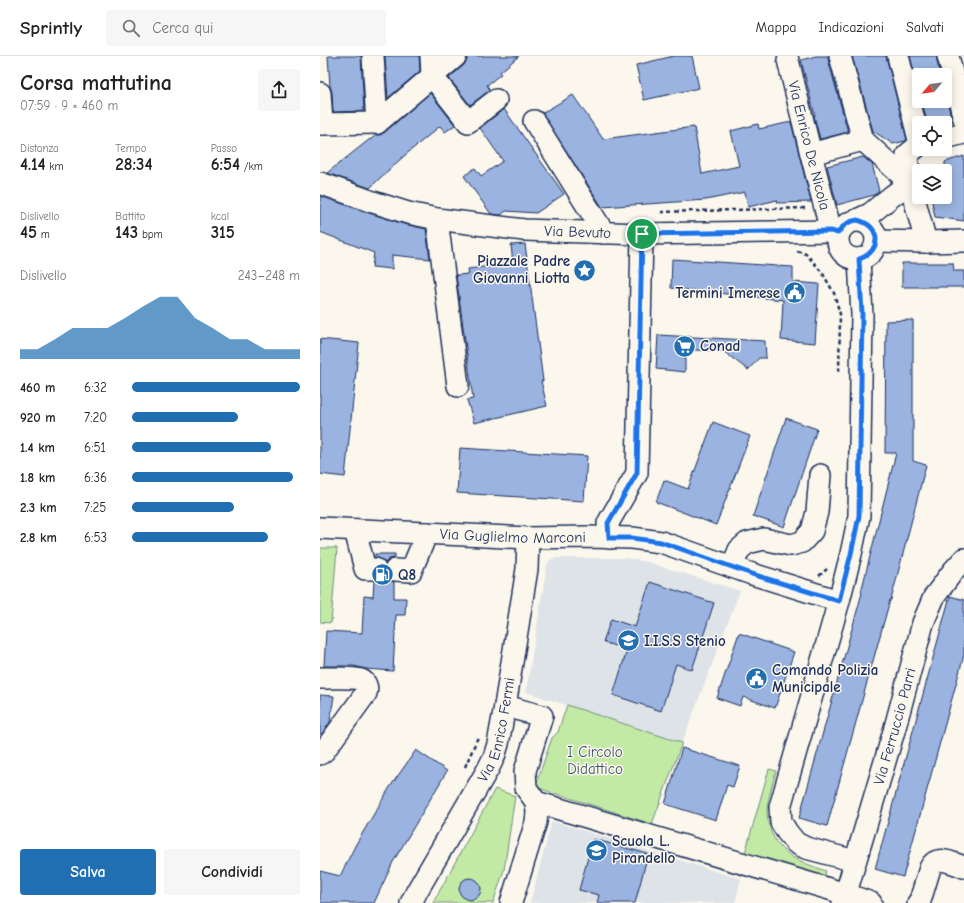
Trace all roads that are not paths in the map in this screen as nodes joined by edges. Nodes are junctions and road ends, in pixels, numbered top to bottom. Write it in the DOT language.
graph roads {
  1 [pos="373,56"];
  2 [pos="431,56"];
  3 [pos="456,56"];
  4 [pos="840,56"];
  5 [pos="898,56"];
  6 [pos="948,56"];
  7 [pos="788,60"];
  8 [pos="432,76"];
  9 [pos="320,92"];
  10 [pos="496,100"];
  11 [pos="913,116"];
  12 [pos="964,119"];
  13 [pos="534,121"];
  14 [pos="378,123"];
  15 [pos="321,124"];
  16 [pos="964,133"];
  17 [pos="952,136"];
  18 [pos="863,140"];
  19 [pos="912,151"];
  20 [pos="811,154"];
  21 [pos="321,183"];
  22 [pos="910,183"];
  23 [pos="437,220"];
  24 [pos="857,220"];
  25 [pos="835,232"];
  26 [pos="604,233"];
  27 [pos="642,234"];
  28 [pos="876,241"];
  29 [pos="964,241"];
  30 [pos="926,242"];
  31 [pos="859,259"];
  32 [pos="458,386"];
  33 [pos="820,475"];
  34 [pos="320,528"];
  35 [pos="355,530"];
  36 [pos="427,534"];
  37 [pos="528,538"];
  38 [pos="609,538"];
  39 [pos="964,559"];
  40 [pos="732,567"];
  41 [pos="839,601"];
  42 [pos="320,678"];
  43 [pos="505,706"];
  44 [pos="320,754"];
  45 [pos="536,802"];
  46 [pos="855,861"];
  47 [pos="964,867"];
  48 [pos="845,899"];
  49 [pos="411,903"];
  50 [pos="511,903"];
  51 [pos="871,903"];
  52 [pos="918,903"];
  1 -- 14 [label="street"];
  2 -- 8 [label="street"];
  3 -- 8 [label="street"];
  4 -- 18 [label="street"];
  5 -- 11 [label="street"];
  6 -- 12 [label="street"];
  7 -- 20 [label="street, Via Enrico De Nicola"];
  8 -- 10 [label="street"];
  8 -- 14 [label="street"];
  9 -- 15 [label="street"];
  13 -- 26 [label="street"];
  14 -- 15 [label="street"];
  16 -- 17 [label="street"];
  18 -- 20 [label="street"];
  18 -- 22 [label="street"];
  19 -- 22 [label="street"];
  20 -- 25 [label="street, Via Enrico De Nicola"];
  21 -- 23 [label="street, Via Bevuto"];
  22 -- 24 [label="street"];
  22 -- 30 [label="street"];
  23 -- 26 [label="street, Via Bevuto"];
  23 -- 32 [label="street"];
  24 -- 25 [label="street"];
  24 -- 28 [label="street"];
  25 -- 27 [label="street, Via Bevuto"];
  25 -- 31 [label="street"];
  26 -- 27 [label="street, Via Bevuto"];
  27 -- 38 [label="street"];
  28 -- 30 [label="street"];
  28 -- 31 [label="street"];
  29 -- 30 [label="street"];
  31 -- 41 [label="street"];
  33 -- 40 [label="street"];
  34 -- 35 [label="street, Via Guglielmo Marconi"];
  35 -- 36 [label="street, Via Guglielmo Marconi"];
  35 -- 36 [label="street"];
  36 -- 37 [label="street, Via Guglielmo Marconi"];
  37 -- 38 [label="street, Via Guglielmo Marconi"];
  37 -- 43 [label="street, Via Enrico Fermi"];
  38 -- 40 [label="street, Via Guglielmo Marconi"];
  39 -- 46 [label="street, Via Ferruccio Parri"];
  40 -- 41 [label="street, Via Guglielmo Marconi"];
  41 -- 46 [label="street"];
  42 -- 44 [label="street"];
  43 -- 45 [label="street"];
  43 -- 49 [label="street, Via Enrico Fermi"];
  45 -- 48 [label="street"];
  45 -- 50 [label="street"];
  46 -- 48 [label="street, Via Ferruccio Parri"];
  47 -- 52 [label="street"];
  48 -- 51 [label="street"];
}
